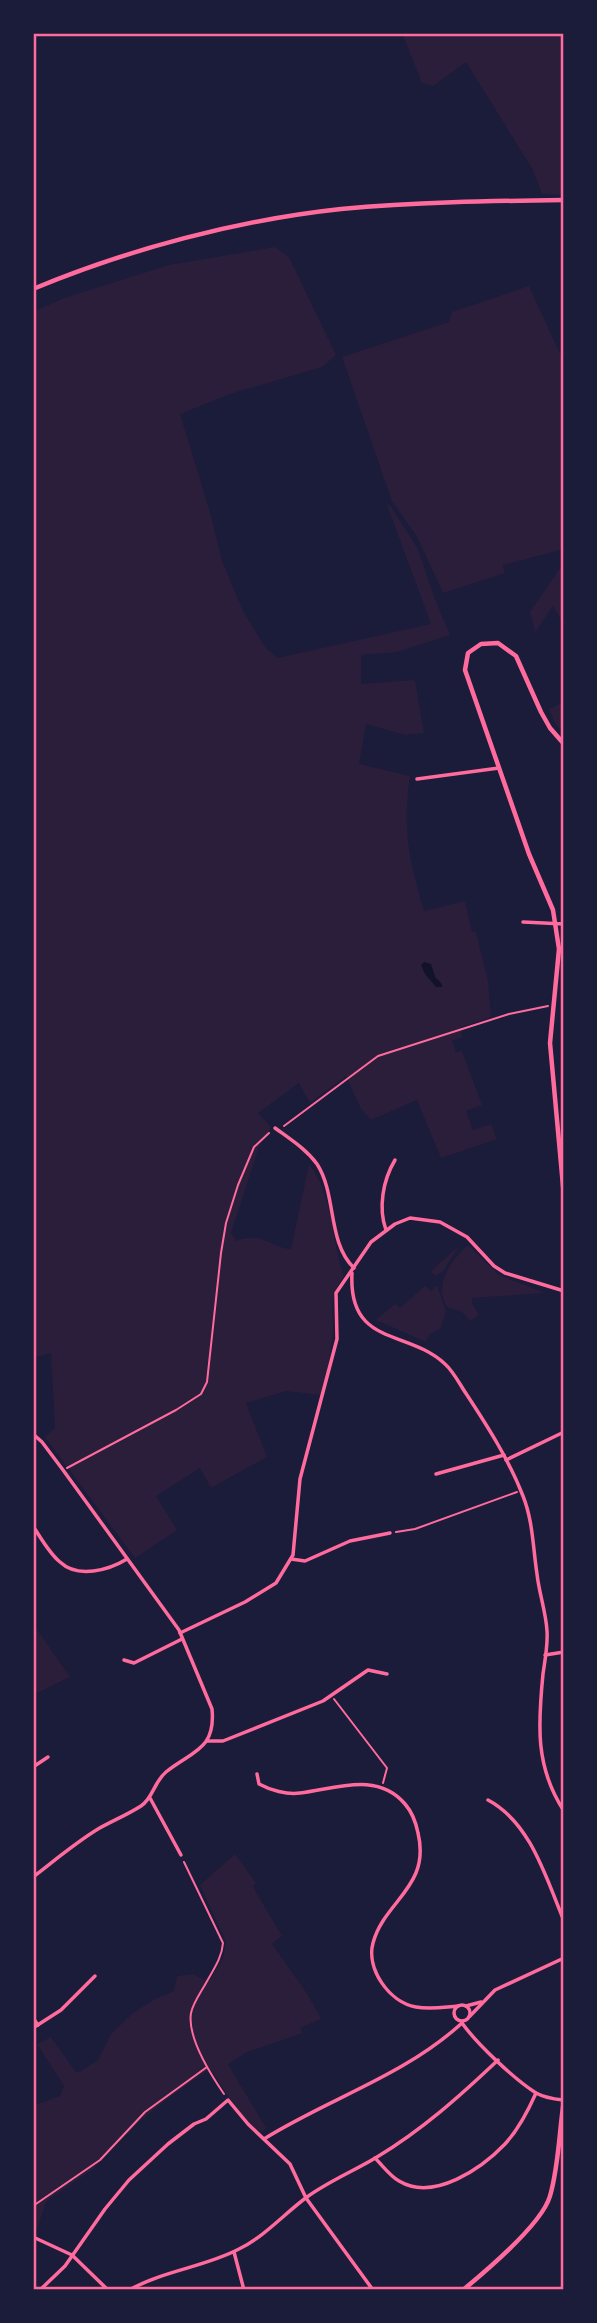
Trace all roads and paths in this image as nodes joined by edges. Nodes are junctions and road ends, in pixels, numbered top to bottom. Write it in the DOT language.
graph roads {
  1 [pos="564,200"];
  2 [pos="33,289"];
  3 [pos="564,744"];
  4 [pos="499,768"];
  5 [pos="417,779"];
  6 [pos="523,922"];
  7 [pos="564,924"];
  8 [pos="555,925"];
  9 [pos="553,1006"];
  10 [pos="277,1129"];
  11 [pos="396,1160"];
  12 [pos="564,1196"];
  13 [pos="386,1230"];
  14 [pos="353,1269"];
  15 [pos="564,1290"];
  16 [pos="564,1432"];
  17 [pos="33,1434"];
  18 [pos="505,1457"];
  19 [pos="64,1470"];
  20 [pos="436,1474"];
  21 [pos="521,1491"];
  22 [pos="33,1526"];
  23 [pos="390,1533"];
  24 [pos="127,1559"];
  25 [pos="291,1559"];
  26 [pos="180,1633"];
  27 [pos="183,1639"];
  28 [pos="564,1652"];
  29 [pos="545,1655"];
  30 [pos="124,1660"];
  31 [pos="387,1674"];
  32 [pos="331,1695"];
  33 [pos="207,1741"];
  34 [pos="48,1757"];
  35 [pos="33,1767"];
  36 [pos="257,1774"];
  37 [pos="381,1788"];
  38 [pos="150,1798"];
  39 [pos="488,1800"];
  40 [pos="564,1811"];
  41 [pos="181,1854"];
  42 [pos="33,1877"];
  43 [pos="564,1921"];
  44 [pos="564,1958"];
  45 [pos="95,1976"];
  46 [pos="483,2002"];
  47 [pos="458,2006"];
  48 [pos="466,2006"];
  49 [pos="445,2009"];
  50 [pos="455,2014"];
  51 [pos="470,2016"];
  52 [pos="33,2018"];
  53 [pos="462,2022"];
  54 [pos="36,2027"];
  55 [pos="498,2060"];
  56 [pos="207,2067"];
  57 [pos="536,2093"];
  58 [pos="228,2100"];
  59 [pos="564,2100"];
  60 [pos="264,2139"];
  61 [pos="376,2158"];
  62 [pos="306,2198"];
  63 [pos="33,2206"];
  64 [pos="33,2237"];
  65 [pos="234,2252"];
  66 [pos="72,2255"];
  67 [pos="40,2290"];
  68 [pos="107,2290"];
  69 [pos="129,2290"];
  70 [pos="244,2290"];
  71 [pos="373,2290"];
  72 [pos="463,2290"];
  1 -- 2 [label="street"];
  3 -- 4 [label="street"];
  4 -- 5 [label="street"];
  4 -- 8 [label="street"];
  6 -- 8 [label="street"];
  7 -- 8 [label="street"];
  8 -- 9 [label="street"];
  9 -- 10 [label="path"];
  9 -- 12 [label="street"];
  10 -- 14 [label="street"];
  10 -- 19 [label="path"];
  11 -- 13 [label="street"];
  13 -- 14 [label="street"];
  13 -- 15 [label="street"];
  14 -- 18 [label="street"];
  14 -- 25 [label="street"];
  16 -- 18 [label="street"];
  17 -- 19 [label="street"];
  18 -- 20 [label="street"];
  18 -- 21 [label="street"];
  19 -- 24 [label="street"];
  21 -- 23 [label="path"];
  21 -- 29 [label="street"];
  22 -- 24 [label="street"];
  23 -- 25 [label="street"];
  24 -- 26 [label="street"];
  25 -- 26 [label="street"];
  26 -- 27 [label="street"];
  27 -- 30 [label="street"];
  27 -- 33 [label="street"];
  28 -- 29 [label="street"];
  29 -- 40 [label="street"];
  31 -- 32 [label="street"];
  32 -- 33 [label="street"];
  32 -- 37 [label="path"];
  33 -- 38 [label="street"];
  34 -- 35 [label="street"];
  36 -- 37 [label="street"];
  37 -- 49 [label="street"];
  38 -- 41 [label="street"];
  38 -- 42 [label="street"];
  39 -- 43 [label="street"];
  41 -- 56 [label="path"];
  44 -- 46 [label="street"];
  45 -- 54 [label="street"];
  46 -- 48 [label="street"];
  46 -- 51 [label="street"];
  47 -- 48 [label="street"];
  47 -- 49 [label="street"];
  47 -- 50 [label="street"];
  48 -- 51 [label="street"];
  49 -- 50 [label="street"];
  50 -- 53 [label="street"];
  51 -- 53 [label="street"];
  52 -- 54 [label="street"];
  53 -- 55 [label="street"];
  53 -- 60 [label="street"];
  55 -- 57 [label="street"];
  55 -- 61 [label="street"];
  56 -- 58 [label="path"];
  56 -- 63 [label="path"];
  57 -- 59 [label="street"];
  57 -- 61 [label="street"];
  58 -- 60 [label="street"];
  58 -- 66 [label="street"];
  59 -- 72 [label="street"];
  60 -- 62 [label="street"];
  61 -- 62 [label="street"];
  62 -- 65 [label="street"];
  62 -- 71 [label="street"];
  64 -- 66 [label="street"];
  65 -- 69 [label="street"];
  65 -- 70 [label="street"];
  66 -- 67 [label="street"];
  66 -- 68 [label="street"];
}
